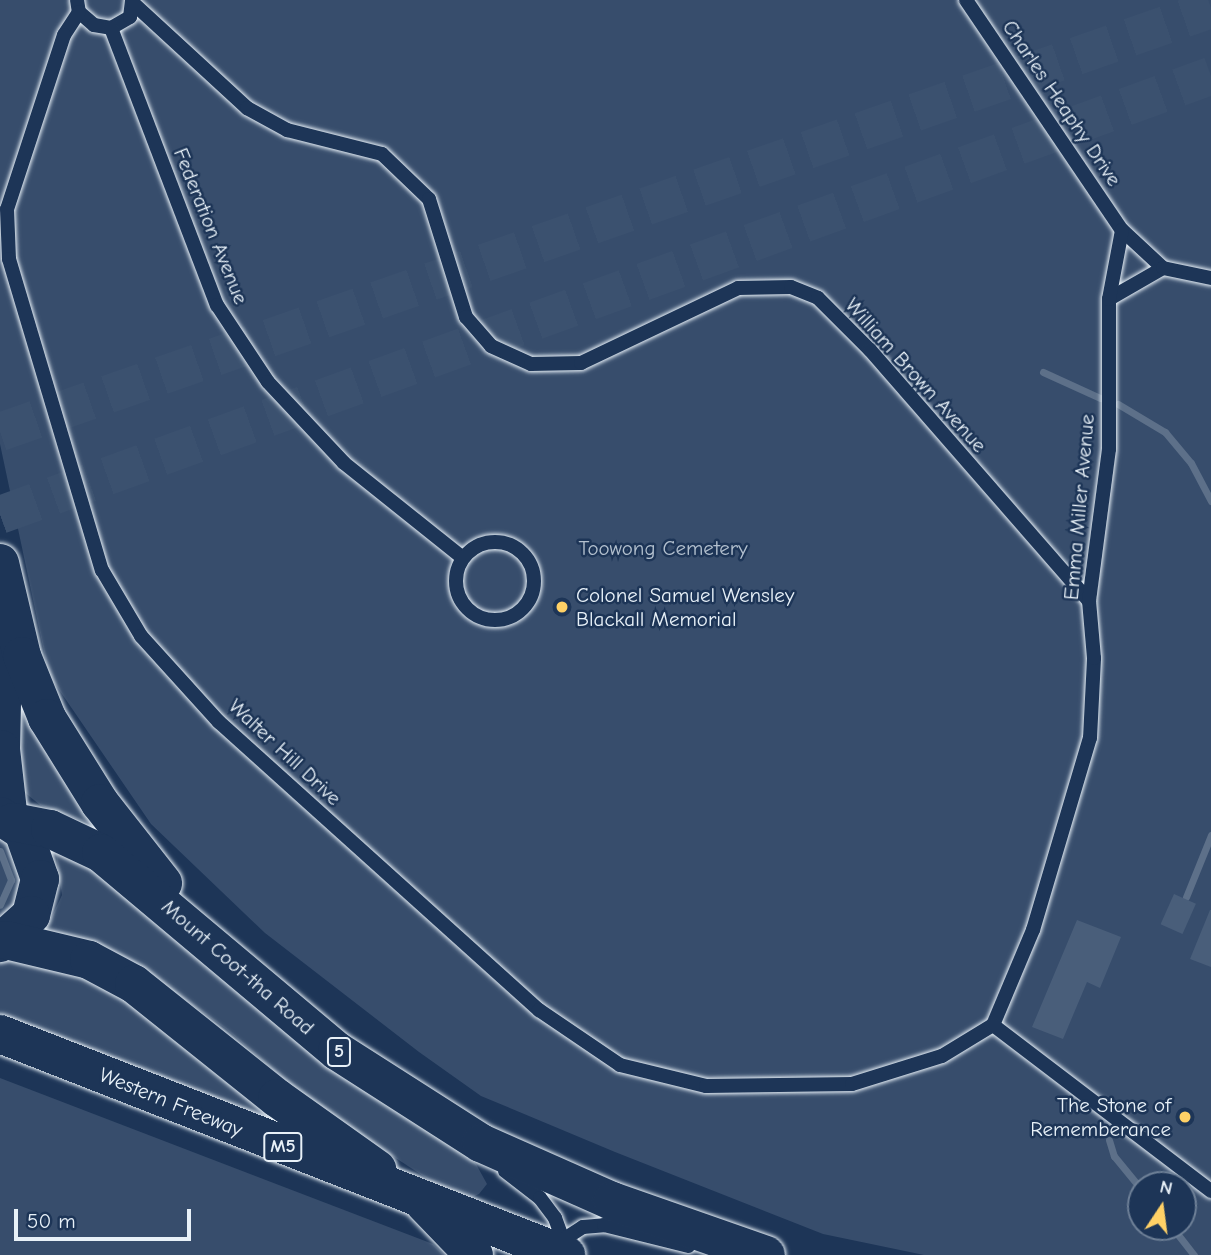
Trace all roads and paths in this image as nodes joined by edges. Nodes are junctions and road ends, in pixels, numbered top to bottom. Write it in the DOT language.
graph roads {
  1 [pos="966,0"];
  2 [pos="133,2"];
  3 [pos="78,6"];
  4 [pos="111,28"];
  5 [pos="1122,230"];
  6 [pos="1163,268"];
  7 [pos="1211,278"];
  8 [pos="1109,299"];
  9 [pos="463,558"];
  10 [pos="0,565"];
  11 [pos="1089,601"];
  12 [pos="7,819"];
  13 [pos="3,941"];
  14 [pos="208,944"];
  15 [pos="993,1025"];
  16 [pos="0,1034"];
  17 [pos="481,1143"];
  18 [pos="1211,1191"];
  19 [pos="422,1202"];
  20 [pos="558,1250"];
  21 [pos="474,1255"];
  22 [pos="723,1255"];
  23 [pos="766,1255"];
  1 -- 5 [label="lane, Charles Heaphy Drive"];
  2 -- 4 [label="lane"];
  2 -- 11 [label="lane, William Brown Avenue"];
  3 -- 4 [label="lane"];
  3 -- 15 [label="lane, Walter Hill Drive"];
  4 -- 9 [label="lane, Federation Avenue"];
  5 -- 6 [label="lane, Charles Heaphy Drive"];
  5 -- 8 [label="lane, Emma Miller Avenue"];
  6 -- 7 [label="lane"];
  6 -- 8 [label="lane"];
  8 -- 11 [label="lane, Emma Miller Avenue"];
  9 -- 9 [label="lane"];
  10 -- 12 [label="main road"];
  10 -- 14 [label="main road"];
  11 -- 15 [label="lane, Emma Miller Avenue"];
  12 -- 13 [label="main road"];
  12 -- 14 [label="main road, Mount Coot-tha Road / 5"];
  13 -- 19 [label="main road"];
  14 -- 17 [label="main road, Mount Coot-tha Road / 5"];
  15 -- 18 [label="lane"];
  16 -- 19 [label="main road, Western Freeway / M5"];
  17 -- 20 [label="lane"];
  17 -- 23 [label="main road, Mount Coot-tha Road / 5"];
  19 -- 20 [label="main road"];
  19 -- 21 [label="main road"];
  20 -- 22 [label="lane"];
}
